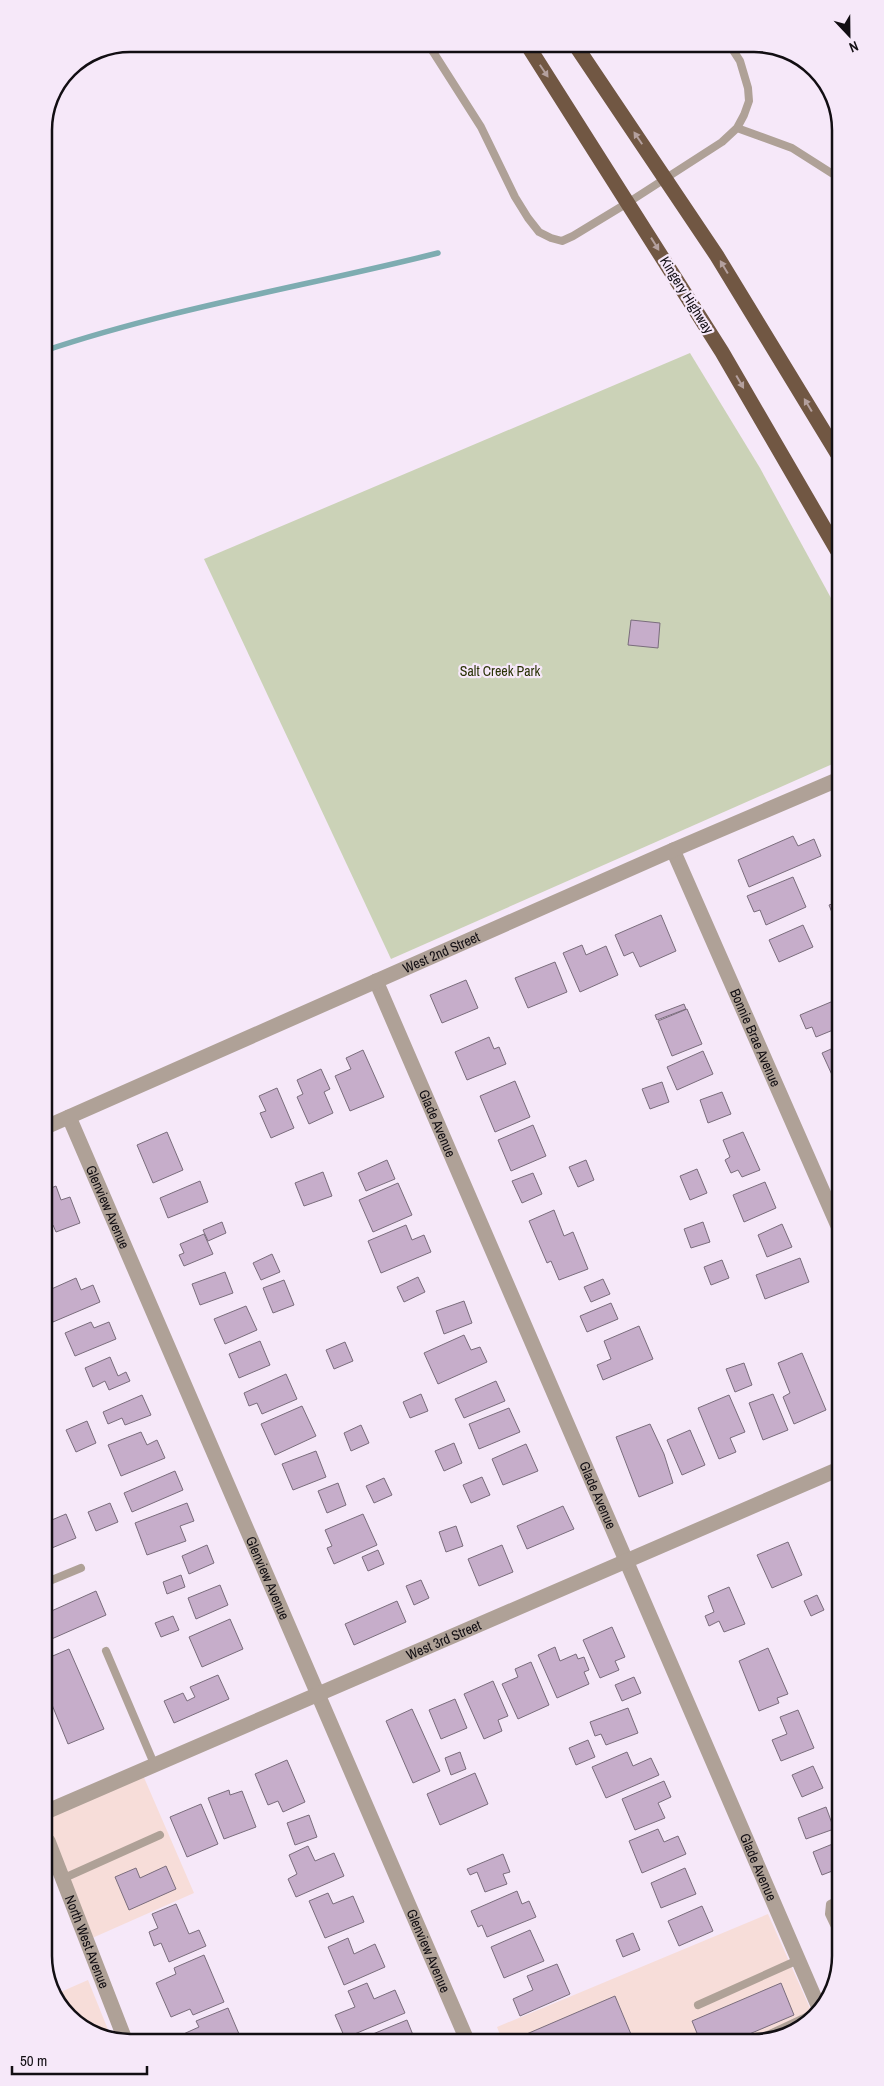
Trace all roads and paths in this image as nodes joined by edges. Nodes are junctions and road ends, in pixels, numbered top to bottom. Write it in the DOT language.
graph roads {
  1 [pos="434,52"];
  2 [pos="532,53"];
  3 [pos="580,53"];
  4 [pos="735,53"];
  5 [pos="737,128"];
  6 [pos="832,173"];
  7 [pos="665,179"];
  8 [pos="629,202"];
  9 [pos="832,445"];
  10 [pos="832,541"];
  11 [pos="832,782"];
  12 [pos="673,850"];
  13 [pos="376,981"];
  14 [pos="69,1117"];
  15 [pos="52,1124"];
  16 [pos="832,1212"];
  17 [pos="832,1472"];
  18 [pos="625,1561"];
  19 [pos="81,1568"];
  20 [pos="52,1580"];
  21 [pos="106,1651"];
  22 [pos="318,1696"];
  23 [pos="155,1766"];
  24 [pos="52,1809"];
  25 [pos="160,1835"];
  26 [pos="52,1852"];
  27 [pos="62,1878"];
  28 [pos="832,1903"];
  29 [pos="832,1919"];
  30 [pos="798,1960"];
  31 [pos="816,2001"];
  32 [pos="698,2005"];
  33 [pos="122,2033"];
  34 [pos="464,2034"];
  1 -- 8 [label="lane"];
  2 -- 8 [label="highway, Kingery Highway, one-way"];
  7 -- 3 [label="highway, one-way"];
  4 -- 5 [label="lane"];
  5 -- 6 [label="lane"];
  5 -- 7 [label="lane"];
  7 -- 8 [label="lane"];
  9 -- 7 [label="highway, one-way"];
  8 -- 10 [label="highway, Kingery Highway, one-way"];
  11 -- 12 [label="street, West 2nd Street"];
  12 -- 13 [label="street, West 2nd Street"];
  12 -- 16 [label="street, Bonnie Brae Avenue"];
  13 -- 14 [label="street, West 2nd Street"];
  13 -- 18 [label="street, Glade Avenue"];
  14 -- 15 [label="street, West 2nd Street"];
  14 -- 22 [label="street, Glenview Avenue"];
  17 -- 18 [label="street, West 3rd Street"];
  18 -- 22 [label="street, West 3rd Street"];
  18 -- 30 [label="street, Glade Avenue"];
  19 -- 20 [label="lane"];
  21 -- 23 [label="lane"];
  22 -- 23 [label="street, West 3rd Street"];
  22 -- 34 [label="street, Glenview Avenue"];
  23 -- 24 [label="street, West 3rd Street"];
  25 -- 27 [label="lane"];
  26 -- 27 [label="street, North West Avenue"];
  27 -- 33 [label="street, North West Avenue"];
  28 -- 29 [label="lane"];
  30 -- 31 [label="street, Glade Avenue"];
  30 -- 32 [label="lane"];
}
